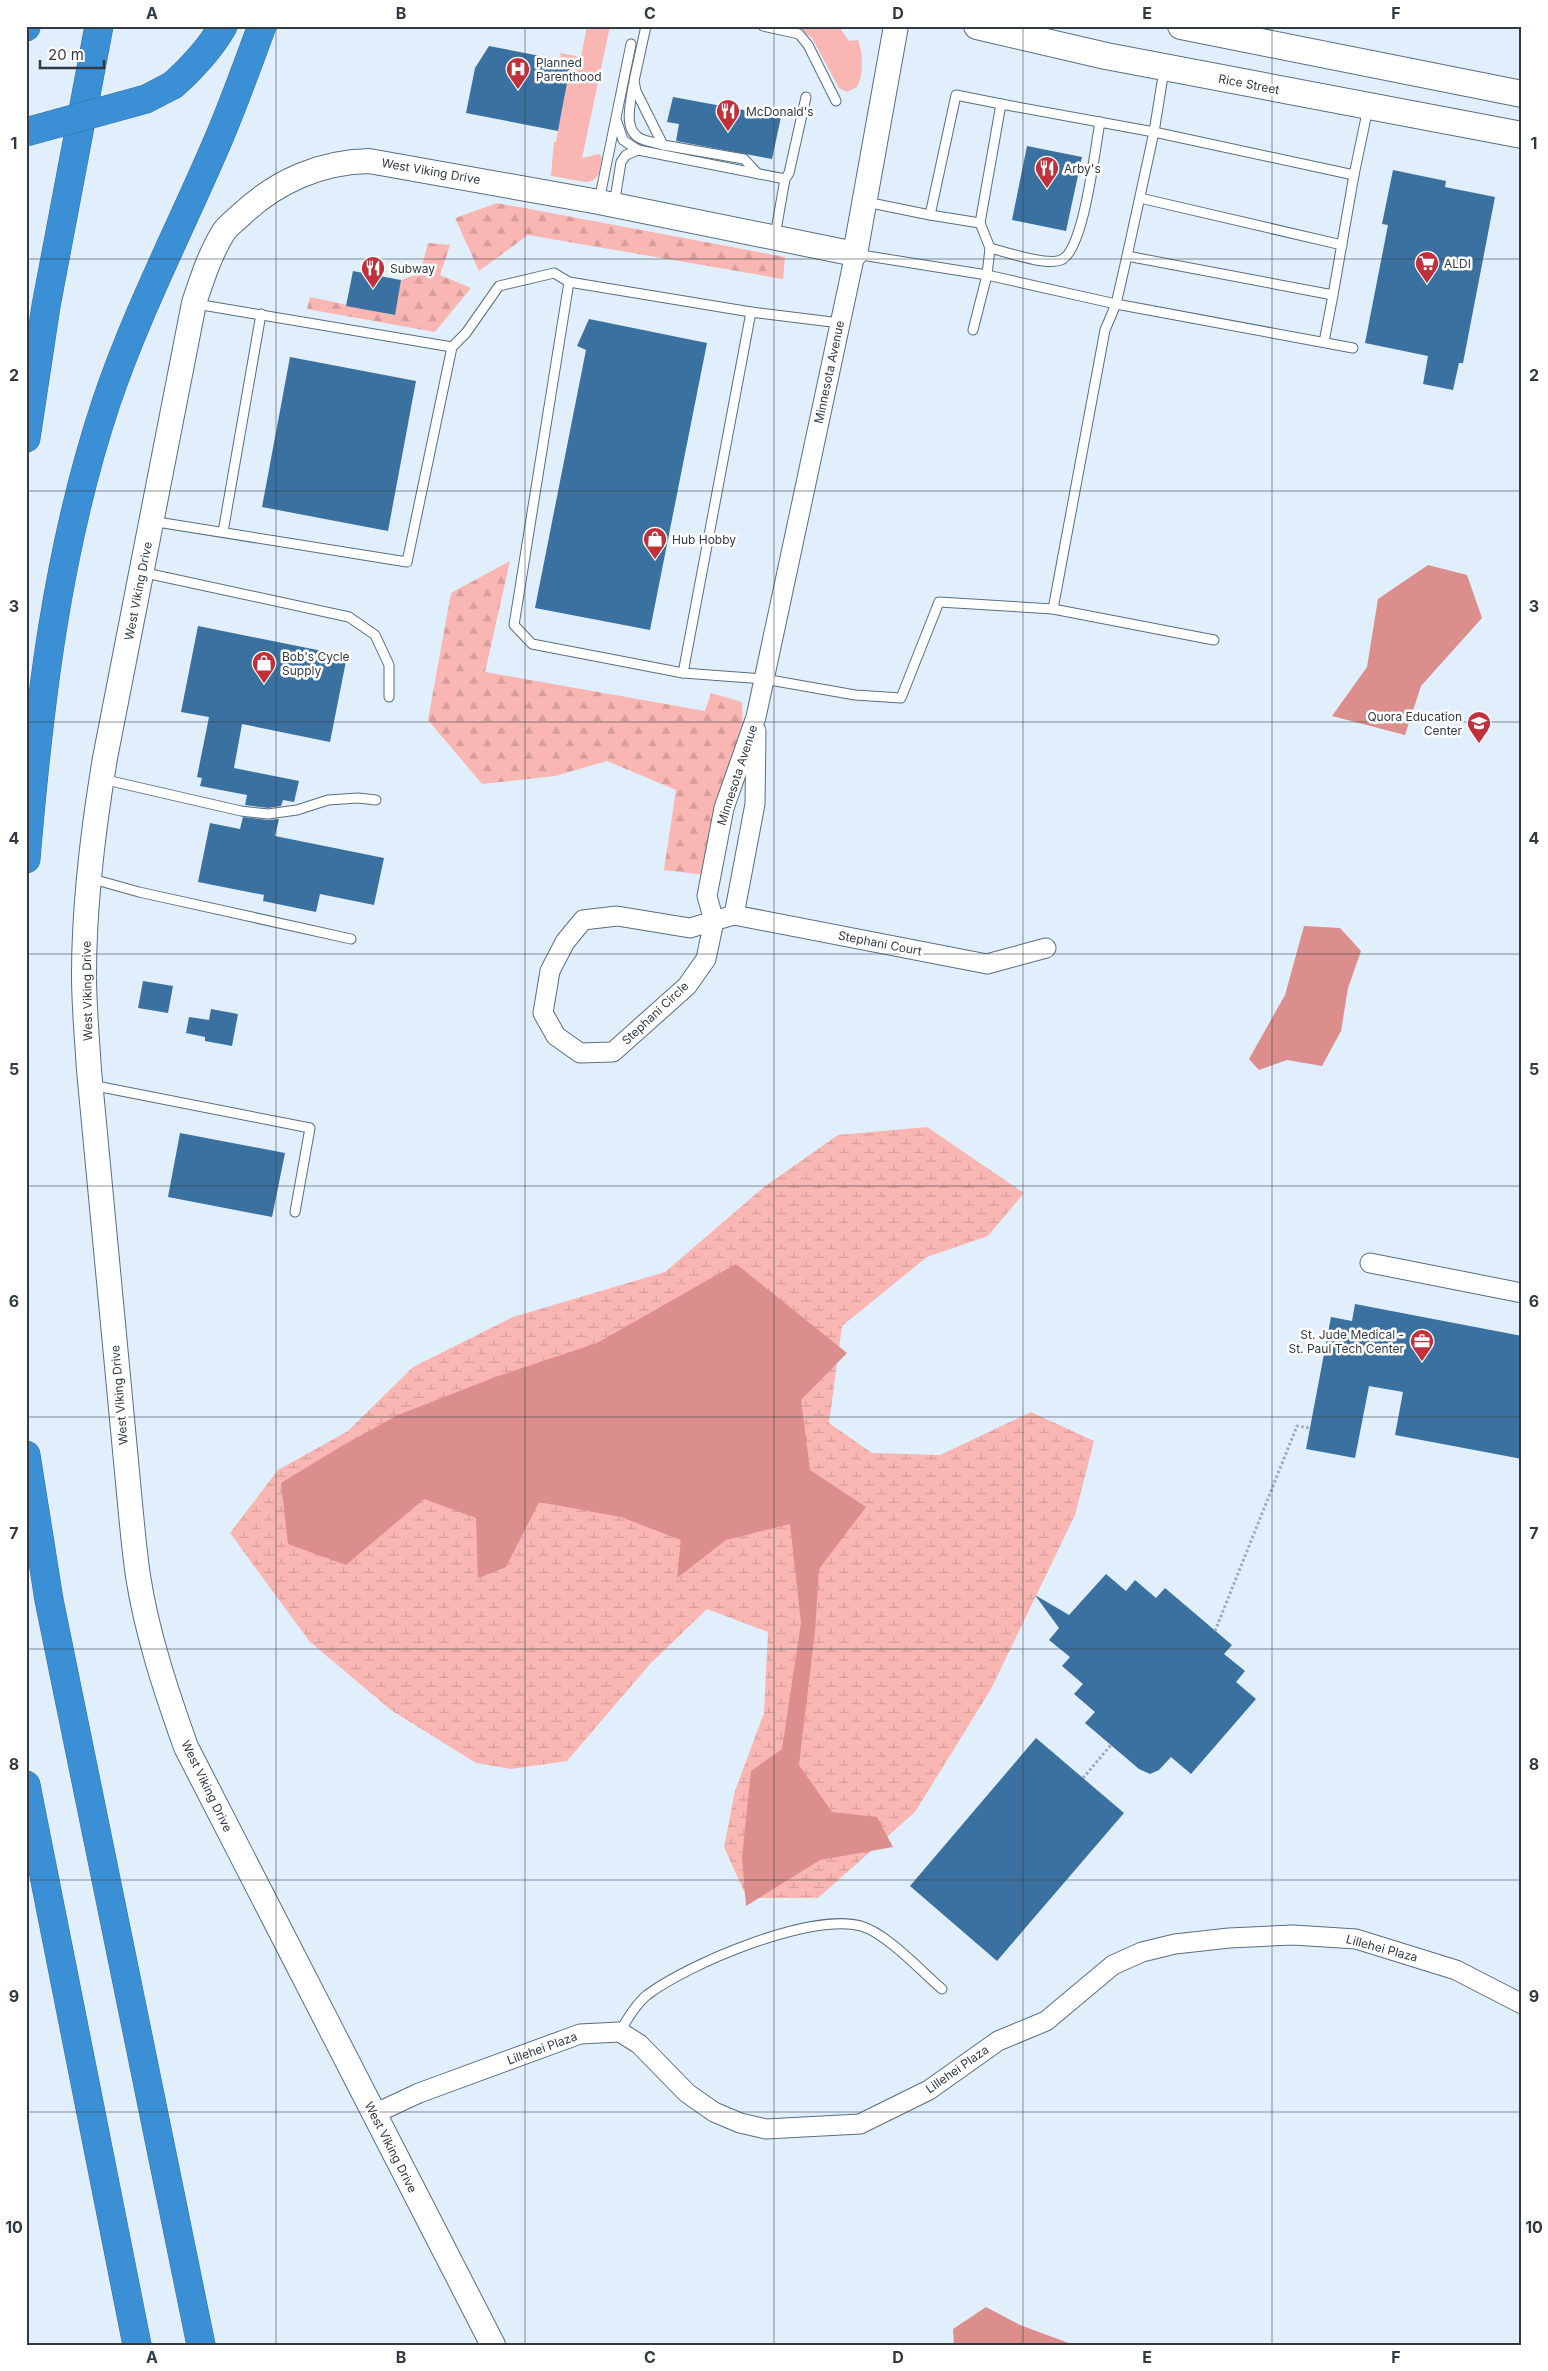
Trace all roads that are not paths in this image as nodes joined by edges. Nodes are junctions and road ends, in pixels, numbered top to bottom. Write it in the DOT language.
graph roads {
  1 [pos="99,26"];
  2 [pos="223,26"];
  3 [pos="262,26"];
  4 [pos="281,26"];
  5 [pos="646,26"];
  6 [pos="763,26"];
  7 [pos="896,26"];
  8 [pos="977,26"];
  9 [pos="1181,26"];
  10 [pos="631,44"];
  11 [pos="1165,68"];
  12 [pos="634,81"];
  13 [pos="1522,94"];
  14 [pos="806,97"];
  15 [pos="836,101"];
  16 [pos="1001,104"];
  17 [pos="1368,106"];
  18 [pos="617,122"];
  19 [pos="1100,122"];
  20 [pos="26,132"];
  21 [pos="1154,132"];
  22 [pos="1522,136"];
  23 [pos="217,143"];
  24 [pos="663,145"];
  25 [pos="638,150"];
  26 [pos="758,174"];
  27 [pos="1354,175"];
  28 [pos="785,179"];
  29 [pos="1140,198"];
  30 [pos="866,202"];
  31 [pos="607,204"];
  32 [pos="930,215"];
  33 [pos="980,223"];
  34 [pos="774,238"];
  35 [pos="1342,245"];
  36 [pos="990,248"];
  37 [pos="855,254"];
  38 [pos="1127,256"];
  39 [pos="987,275"];
  40 [pos="569,282"];
  41 [pos="1333,295"];
  42 [pos="194,303"];
  43 [pos="1116,304"];
  44 [pos="751,312"];
  45 [pos="261,314"];
  46 [pos="840,323"];
  47 [pos="973,330"];
  48 [pos="1324,342"];
  49 [pos="452,347"];
  50 [pos="1353,348"];
  51 [pos="26,438"];
  52 [pos="151,521"];
  53 [pos="223,532"];
  54 [pos="141,572"];
  55 [pos="1053,610"];
  56 [pos="1214,640"];
  57 [pos="683,673"];
  58 [pos="764,679"];
  59 [pos="389,696"];
  60 [pos="756,716"];
  61 [pos="102,779"];
  62 [pos="376,800"];
  63 [pos="26,859"];
  64 [pos="89,878"];
  65 [pos="734,915"];
  66 [pos="714,921"];
  67 [pos="351,939"];
  68 [pos="1046,948"];
  69 [pos="90,1085"];
  70 [pos="295,1212"];
  71 [pos="1370,1262"];
  72 [pos="1522,1293"];
  73 [pos="26,1455"];
  74 [pos="26,1784"];
  75 [pos="942,1989"];
  76 [pos="1522,2004"];
  77 [pos="620,2032"];
  78 [pos="374,2114"];
  79 [pos="137,2345"];
  80 [pos="201,2345"];
  81 [pos="493,2345"];
  1 -- 51 [label="highway"];
  2 -- 20 [label="highway, bridge"];
  3 -- 23 [label="highway"];
  4 -- 23 [label="highway"];
  5 -- 12 [label="lane"];
  6 -- 15 [label="lane"];
  7 -- 30 [label="street, Minnesota Avenue"];
  8 -- 11 [label="main road, Rice Street"];
  9 -- 13 [label="main road"];
  10 -- 18 [label="lane"];
  11 -- 17 [label="main road, Rice Street"];
  11 -- 21 [label="lane"];
  12 -- 24 [label="lane"];
  12 -- 24 [label="lane"];
  14 -- 28 [label="lane"];
  16 -- 19 [label="lane"];
  16 -- 32 [label="lane"];
  16 -- 33 [label="lane"];
  17 -- 22 [label="main road, Rice Street"];
  17 -- 27 [label="lane"];
  18 -- 25 [label="lane"];
  18 -- 31 [label="lane"];
  19 -- 21 [label="lane"];
  19 -- 36 [label="lane"];
  21 -- 27 [label="lane"];
  21 -- 29 [label="lane"];
  23 -- 63 [label="highway"];
  24 -- 26 [label="lane"];
  25 -- 26 [label="lane"];
  25 -- 31 [label="lane"];
  26 -- 28 [label="lane"];
  27 -- 35 [label="lane"];
  28 -- 34 [label="lane"];
  29 -- 35 [label="lane"];
  29 -- 38 [label="lane"];
  30 -- 32 [label="lane"];
  30 -- 37 [label="street, Minnesota Avenue"];
  31 -- 34 [label="street, West Viking Drive"];
  31 -- 42 [label="street, West Viking Drive"];
  32 -- 33 [label="lane"];
  33 -- 36 [label="lane"];
  34 -- 37 [label="street, West Viking Drive"];
  35 -- 41 [label="lane"];
  36 -- 39 [label="lane"];
  37 -- 39 [label="lane"];
  37 -- 46 [label="street, Minnesota Avenue"];
  38 -- 41 [label="lane"];
  38 -- 43 [label="lane"];
  39 -- 43 [label="lane"];
  39 -- 47 [label="lane"];
  40 -- 44 [label="lane"];
  40 -- 49 [label="lane"];
  40 -- 57 [label="lane"];
  41 -- 48 [label="lane"];
  42 -- 45 [label="lane"];
  42 -- 52 [label="street, West Viking Drive"];
  43 -- 48 [label="lane"];
  43 -- 55 [label="lane"];
  44 -- 46 [label="lane"];
  44 -- 57 [label="lane"];
  45 -- 49 [label="lane"];
  45 -- 53 [label="lane"];
  46 -- 58 [label="street, Minnesota Avenue"];
  48 -- 50 [label="lane"];
  49 -- 53 [label="lane"];
  52 -- 53 [label="lane"];
  52 -- 54 [label="street, West Viking Drive"];
  54 -- 59 [label="lane"];
  54 -- 61 [label="street, West Viking Drive"];
  55 -- 56 [label="lane"];
  55 -- 58 [label="lane"];
  57 -- 58 [label="lane"];
  58 -- 60 [label="street, Minnesota Avenue"];
  60 -- 65 [label="street, Minnesota Avenue"];
  60 -- 66 [label="street, Minnesota Avenue"];
  61 -- 62 [label="lane"];
  61 -- 64 [label="street, West Viking Drive"];
  64 -- 67 [label="lane"];
  64 -- 69 [label="street, West Viking Drive"];
  65 -- 66 [label="street, Stephani Court"];
  65 -- 68 [label="street, Stephani Court"];
  66 -- 66 [label="street, Stephani Circle"];
  69 -- 70 [label="lane"];
  69 -- 78 [label="street, West Viking Drive"];
  71 -- 72 [label="street"];
  73 -- 80 [label="highway"];
  74 -- 79 [label="highway"];
  75 -- 77 [label="lane"];
  76 -- 77 [label="street, Lillehei Plaza"];
  77 -- 78 [label="street, Lillehei Plaza"];
  78 -- 81 [label="street, West Viking Drive"];
}
